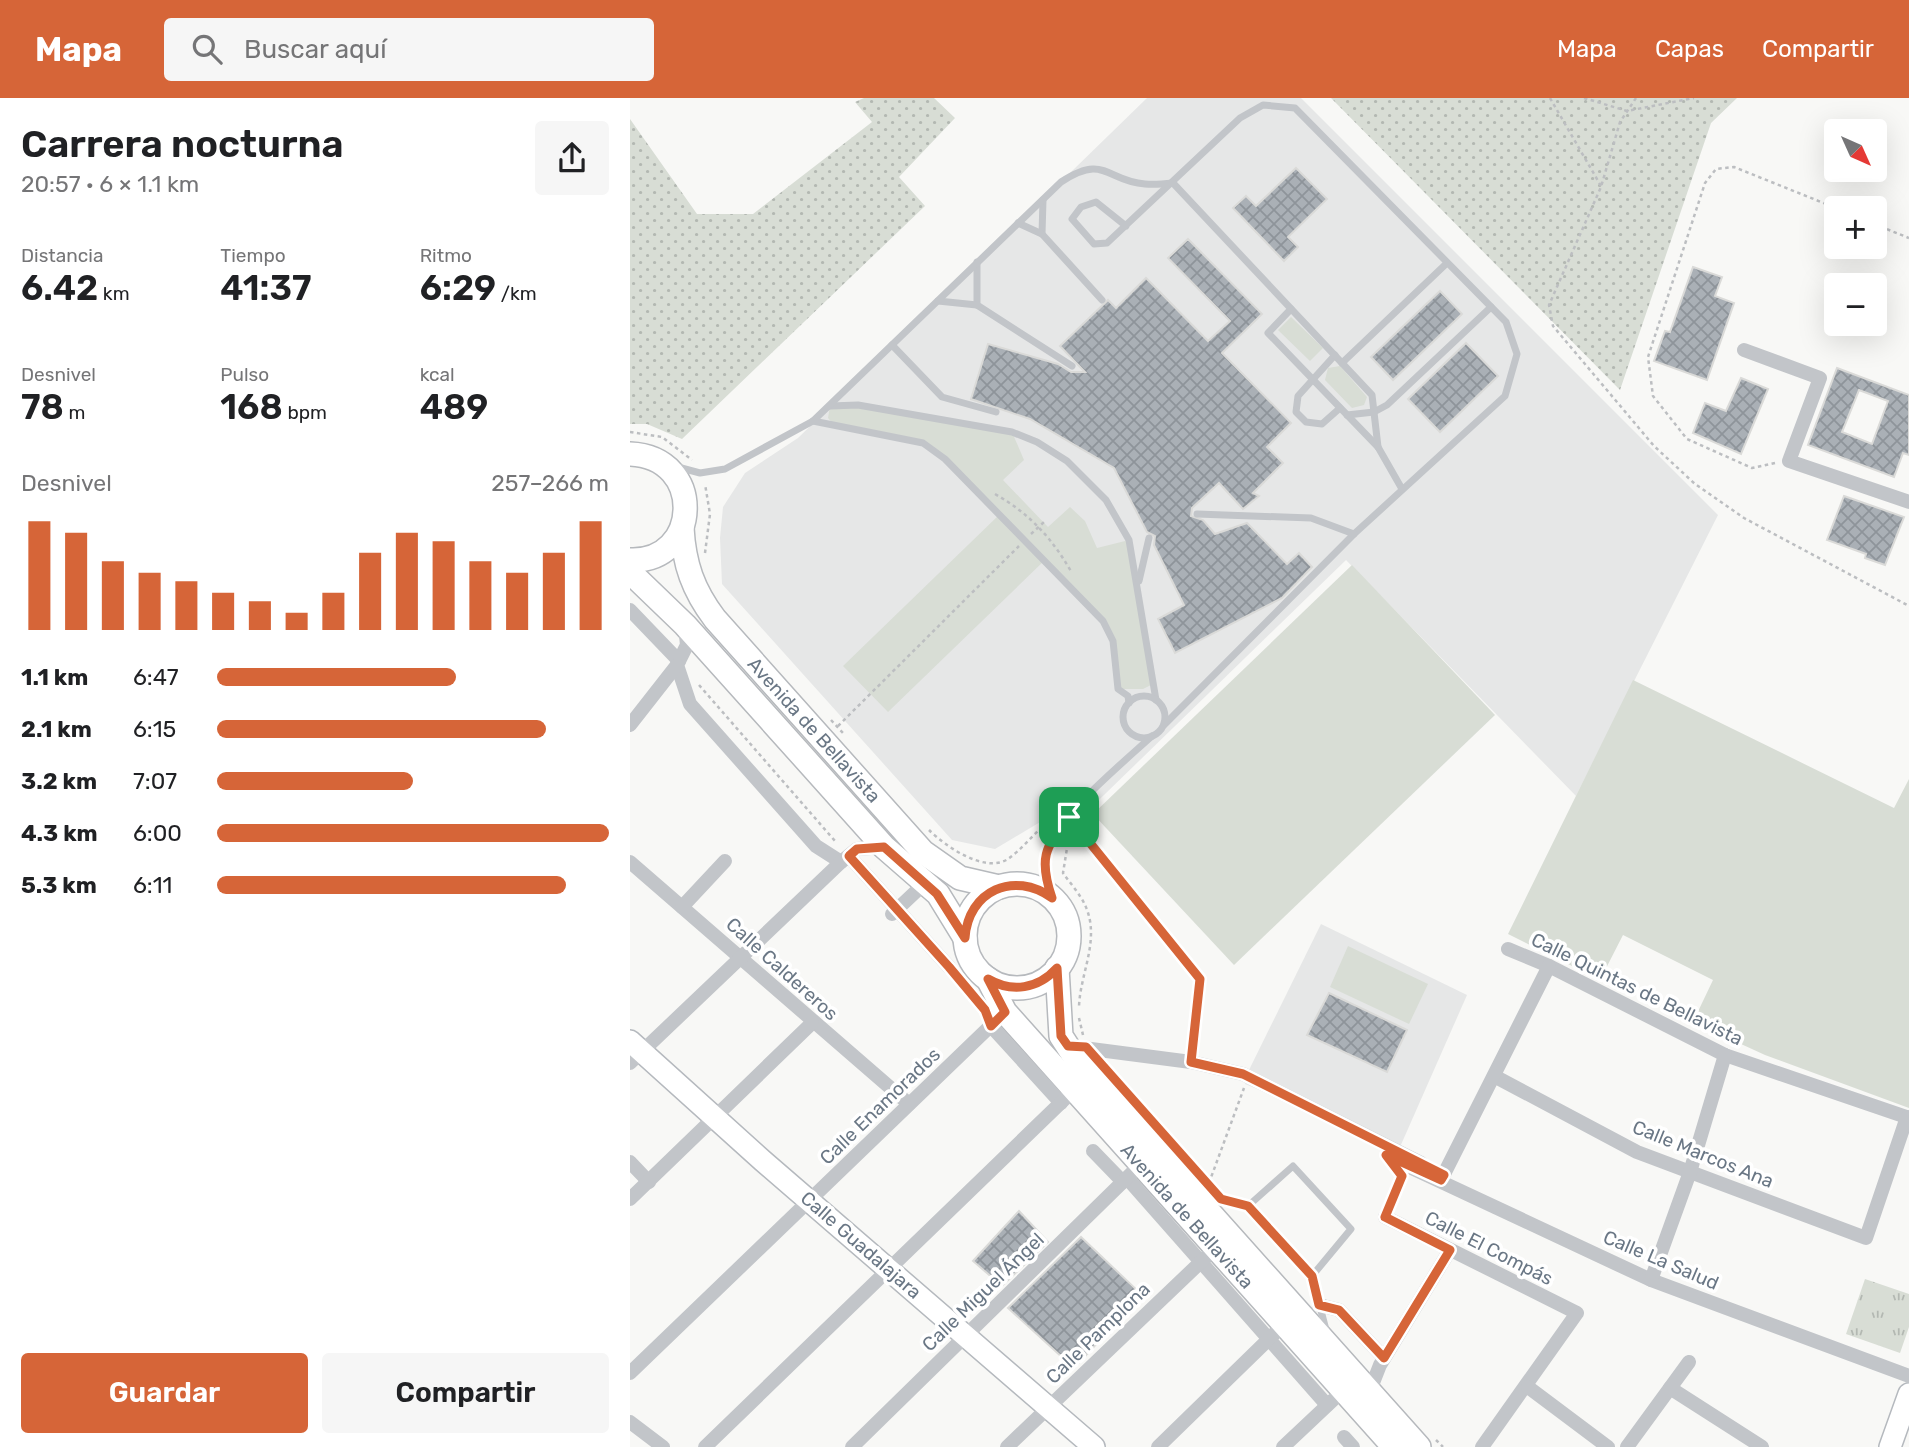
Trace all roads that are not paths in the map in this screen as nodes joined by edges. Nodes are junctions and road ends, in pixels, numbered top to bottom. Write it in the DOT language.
graph roads {
  1 [pos="1173,183"];
  2 [pos="1043,199"];
  3 [pos="1018,223"];
  4 [pos="1126,226"];
  5 [pos="1042,234"];
  6 [pos="977,262"];
  7 [pos="1447,262"];
  8 [pos="1102,300"];
  9 [pos="938,301"];
  10 [pos="976,305"];
  11 [pos="1491,307"];
  12 [pos="1291,309"];
  13 [pos="892,345"];
  14 [pos="1744,350"];
  15 [pos="1335,355"];
  16 [pos="1342,363"];
  17 [pos="1072,366"];
  18 [pos="1311,378"];
  19 [pos="830,406"];
  20 [pos="1340,408"];
  21 [pos="996,412"];
  22 [pos="1374,412"];
  23 [pos="1347,415"];
  24 [pos="813,421"];
  25 [pos="1378,447"];
  26 [pos="630,454"];
  27 [pos="662,462"];
  28 [pos="1402,489"];
  29 [pos="1909,502"];
  30 [pos="1197,514"];
  31 [pos="682,528"];
  32 [pos="1353,534"];
  33 [pos="1149,538"];
  34 [pos="630,560"];
  35 [pos="630,572"];
  36 [pos="1138,585"];
  37 [pos="630,610"];
  38 [pos="685,625"];
  39 [pos="678,663"];
  40 [pos="1156,700"];
  41 [pos="1129,703"];
  42 [pos="1164,724"];
  43 [pos="630,725"];
  44 [pos="1152,736"];
  45 [pos="884,847"];
  46 [pos="845,859"];
  47 [pos="630,862"];
  48 [pos="725,862"];
  49 [pos="925,883"];
  50 [pos="999,887"];
  51 [pos="1052,898"];
  52 [pos="682,907"];
  53 [pos="894,912"];
  54 [pos="965,938"];
  55 [pos="1508,949"];
  56 [pos="740,957"];
  57 [pos="1549,966"];
  58 [pos="949,967"];
  59 [pos="1057,968"];
  60 [pos="988,979"];
  61 [pos="998,1019"];
  62 [pos="812,1023"];
  63 [pos="1077,1046"];
  64 [pos="634,1052"];
  65 [pos="1725,1055"];
  66 [pos="1494,1076"];
  67 [pos="1068,1096"];
  68 [pos="909,1104"];
  69 [pos="714,1116"];
  70 [pos="1908,1118"];
  71 [pos="1093,1151"];
  72 [pos="630,1162"];
  73 [pos="1403,1170"];
  74 [pos="1690,1172"];
  75 [pos="1130,1175"];
  76 [pos="1443,1177"];
  77 [pos="649,1182"];
  78 [pos="1198,1183"];
  79 [pos="630,1199"];
  80 [pos="810,1200"];
  81 [pos="1248,1206"];
  82 [pos="1385,1217"];
  83 [pos="1450,1250"];
  84 [pos="1209,1255"];
  85 [pos="890,1270"];
  86 [pos="1312,1276"];
  87 [pos="1651,1280"];
  88 [pos="1319,1305"];
  89 [pos="1277,1332"];
  90 [pos="966,1335"];
  91 [pos="1333,1351"];
  92 [pos="1384,1358"];
  93 [pos="1689,1363"];
  94 [pos="630,1373"];
  95 [pos="1909,1376"];
  96 [pos="1528,1387"];
  97 [pos="1670,1388"];
  98 [pos="1369,1393"];
  99 [pos="1909,1394"];
  100 [pos="1335,1397"];
  101 [pos="1048,1408"];
  102 [pos="630,1422"];
  103 [pos="663,1447"];
  104 [pos="705,1447"];
  105 [pos="852,1447"];
  106 [pos="1007,1447"];
  107 [pos="1094,1447"];
  108 [pos="1158,1447"];
  109 [pos="1283,1447"];
  110 [pos="1394,1447"];
  111 [pos="1419,1447"];
  112 [pos="1482,1447"];
  113 [pos="1608,1447"];
  114 [pos="1627,1447"];
  115 [pos="1762,1447"];
  116 [pos="1890,1447"];
  1 -- 2 [label="lane"];
  1 -- 4 [label="lane"];
  1 -- 7 [label="lane"];
  1 -- 12 [label="lane"];
  2 -- 3 [label="lane"];
  2 -- 5 [label="lane"];
  3 -- 5 [label="lane"];
  3 -- 6 [label="lane"];
  4 -- 4 [label="lane"];
  5 -- 8 [label="lane"];
  6 -- 9 [label="lane"];
  6 -- 10 [label="lane"];
  7 -- 11 [label="lane"];
  7 -- 16 [label="lane"];
  9 -- 10 [label="lane"];
  9 -- 13 [label="lane"];
  10 -- 17 [label="lane"];
  11 -- 22 [label="lane"];
  11 -- 28 [label="lane"];
  12 -- 15 [label="lane"];
  12 -- 18 [label="lane"];
  13 -- 19 [label="lane"];
  13 -- 21 [label="lane"];
  14 -- 29 [label="street"];
  15 -- 16 [label="lane"];
  15 -- 18 [label="lane"];
  16 -- 22 [label="lane"];
  18 -- 20 [label="lane"];
  18 -- 20 [label="lane"];
  19 -- 24 [label="lane"];
  19 -- 36 [label="lane"];
  20 -- 23 [label="lane"];
  22 -- 23 [label="lane"];
  22 -- 25 [label="lane"];
  23 -- 25 [label="lane"];
  24 -- 27 [label="lane"];
  24 -- 41 [label="lane"];
  25 -- 28 [label="lane"];
  26 -- 27 [label="main road"];
  27 -- 31 [label="main road, Avenida de Bellavista"];
  28 -- 32 [label="lane"];
  30 -- 32 [label="lane"];
  31 -- 34 [label="main road"];
  31 -- 50 [label="main road, Avenida de Bellavista"];
  32 -- 42 [label="lane"];
  33 -- 36 [label="lane"];
  35 -- 38 [label="main road, Avenida de Bellavista"];
  36 -- 40 [label="lane"];
  37 -- 39 [label="street"];
  38 -- 39 [label="street"];
  38 -- 45 [label="main road, Avenida de Bellavista"];
  39 -- 43 [label="street"];
  39 -- 46 [label="street"];
  40 -- 41 [label="lane"];
  40 -- 42 [label="lane"];
  41 -- 44 [label="lane"];
  42 -- 44 [label="lane"];
  44 -- 51 [label="lane"];
  45 -- 46 [label="street"];
  45 -- 49 [label="main road, Avenida de Bellavista"];
  46 -- 53 [label="street"];
  46 -- 56 [label="street"];
  47 -- 52 [label="street, Calle Caldereros"];
  48 -- 52 [label="street"];
  49 -- 53 [label="street"];
  49 -- 54 [label="main road, Avenida de Bellavista"];
  50 -- 51 [label="main road"];
  50 -- 54 [label="main road"];
  51 -- 59 [label="main road"];
  52 -- 56 [label="street, Calle Caldereros"];
  53 -- 58 [label="street"];
  54 -- 60 [label="main road"];
  55 -- 57 [label="street, Calle Quintas de Bellavista"];
  56 -- 62 [label="street, Calle Caldereros"];
  56 -- 64 [label="street"];
  57 -- 65 [label="street, Calle Quintas de Bellavista"];
  57 -- 66 [label="street"];
  59 -- 60 [label="main road"];
  59 -- 63 [label="main road, Avenida de Bellavista"];
  60 -- 61 [label="main road, Avenida de Bellavista"];
  61 -- 67 [label="main road, Avenida de Bellavista"];
  61 -- 68 [label="street, Calle Enamorados"];
  62 -- 68 [label="street, Calle Caldereros"];
  62 -- 69 [label="street"];
  63 -- 76 [label="street, Calle La Salud"];
  63 -- 78 [label="main road, Avenida de Bellavista"];
  64 -- 69 [label="street, Calle Guadalajara"];
  65 -- 70 [label="street, Calle Quintas de Bellavista"];
  65 -- 74 [label="street"];
  66 -- 74 [label="street, Calle Marcos Ana"];
  66 -- 76 [label="street"];
  67 -- 75 [label="main road, Avenida de Bellavista"];
  67 -- 85 [label="street"];
  68 -- 80 [label="street, Calle Enamorados"];
  69 -- 77 [label="street"];
  69 -- 80 [label="street, Calle Guadalajara"];
  70 -- 74 [label="street, Calle Marcos Ana"];
  71 -- 75 [label="street"];
  72 -- 77 [label="street"];
  73 -- 76 [label="street, Calle La Salud"];
  74 -- 87 [label="street"];
  75 -- 84 [label="main road, Avenida de Bellavista"];
  75 -- 90 [label="street, Calle Miguel Ángel"];
  76 -- 87 [label="street, Calle La Salud"];
  77 -- 79 [label="street"];
  78 -- 81 [label="lane"];
  78 -- 91 [label="main road, Avenida de Bellavista"];
  80 -- 85 [label="street, Calle Guadalajara"];
  80 -- 94 [label="street, Calle Enamorados"];
  81 -- 86 [label="lane"];
  81 -- 86 [label="lane"];
  82 -- 83 [label="street, Calle El Compás"];
  83 -- 92 [label="street"];
  83 -- 96 [label="street, Calle El Compás"];
  84 -- 89 [label="main road, Avenida de Bellavista"];
  84 -- 101 [label="street, Calle Pamplona"];
  85 -- 90 [label="street, Calle Guadalajara"];
  85 -- 104 [label="street"];
  86 -- 88 [label="lane"];
  87 -- 95 [label="street, Calle La Salud"];
  88 -- 91 [label="lane"];
  88 -- 92 [label="street"];
  89 -- 100 [label="main road, Avenida de Bellavista"];
  89 -- 108 [label="street"];
  90 -- 101 [label="street, Calle Guadalajara"];
  90 -- 105 [label="street, Calle Miguel Ángel"];
  91 -- 98 [label="main road, Avenida de Bellavista"];
  92 -- 98 [label="street"];
  93 -- 97 [label="street"];
  96 -- 112 [label="street"];
  96 -- 113 [label="street"];
  97 -- 114 [label="street"];
  97 -- 115 [label="street"];
  98 -- 111 [label="main road, Avenida de Bellavista"];
  99 -- 116 [label="street"];
  100 -- 109 [label="street"];
  100 -- 110 [label="main road, Avenida de Bellavista"];
  101 -- 106 [label="street, Calle Pamplona"];
  101 -- 107 [label="street, Calle Guadalajara"];
  102 -- 103 [label="street"];
}
